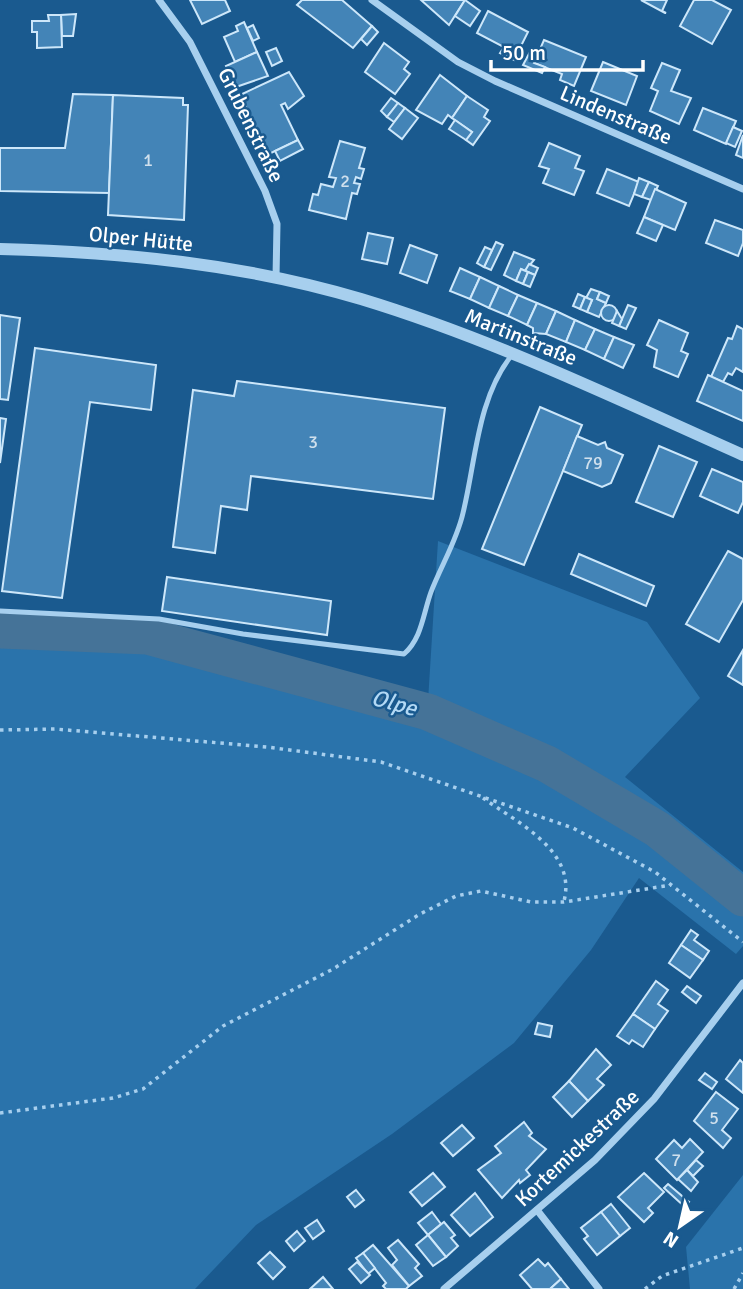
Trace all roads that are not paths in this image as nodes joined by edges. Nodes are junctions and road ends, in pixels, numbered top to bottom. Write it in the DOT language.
graph roads {
  1 [pos="159,0"];
  2 [pos="372,0"];
  3 [pos="743,189"];
  4 [pos="0,249"];
  5 [pos="276,278"];
  6 [pos="514,353"];
  7 [pos="743,455"];
  8 [pos="0,611"];
  9 [pos="743,984"];
  10 [pos="537,1210"];
  11 [pos="444,1289"];
  12 [pos="600,1289"];
  1 -- 5 [label="street, Grubenstraße"];
  2 -- 3 [label="street, Lindenstraße"];
  4 -- 5 [label="street, Olper Hütte"];
  5 -- 6 [label="street, Martinstraße"];
  6 -- 7 [label="street, Martinstraße"];
  6 -- 8 [label="lane"];
  9 -- 10 [label="street, Kortemickestraße"];
  10 -- 11 [label="street, Kortemickestraße"];
  10 -- 12 [label="street"];
}
